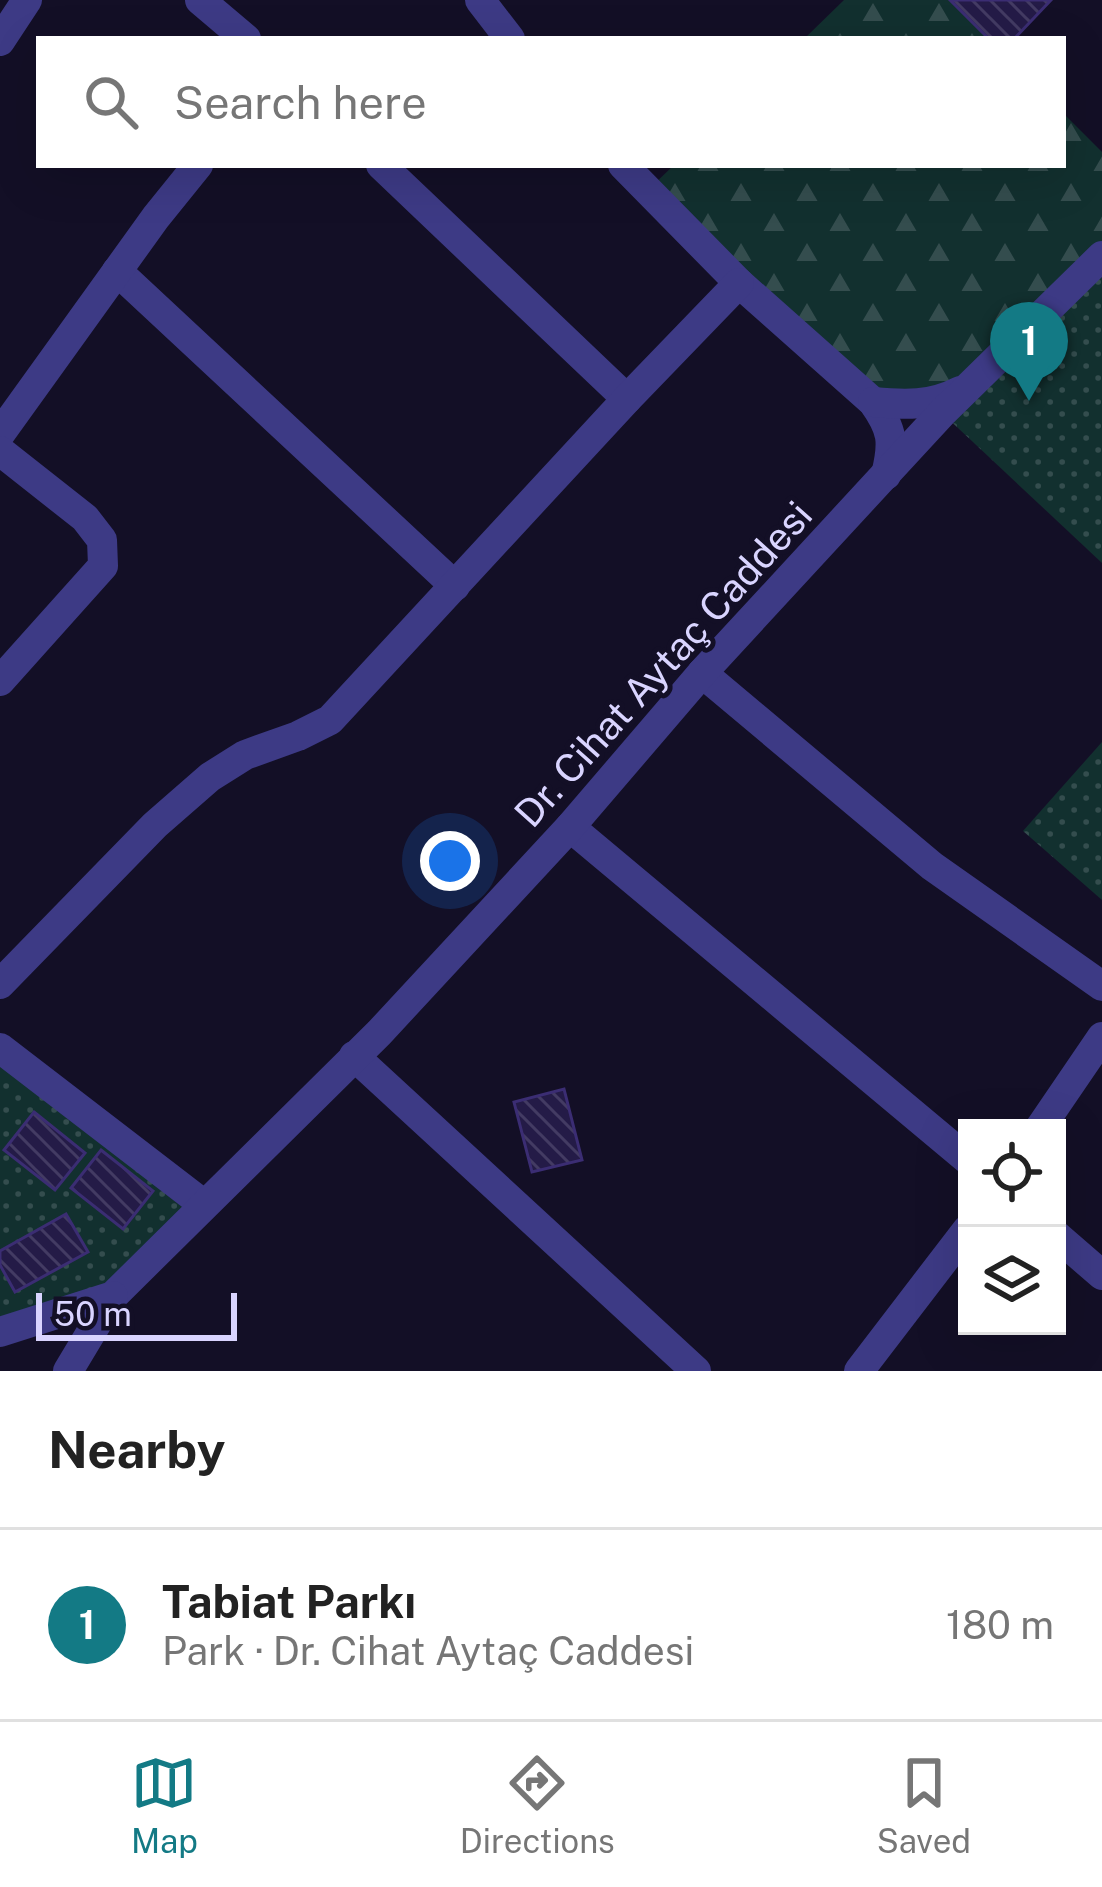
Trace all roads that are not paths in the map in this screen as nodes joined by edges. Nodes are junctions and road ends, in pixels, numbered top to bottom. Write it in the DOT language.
graph roads {
  1 [pos="27,0"];
  2 [pos="200,0"];
  3 [pos="480,0"];
  4 [pos="242,36"];
  5 [pos="508,36"];
  6 [pos="0,41"];
  7 [pos="196,168"];
  8 [pos="384,168"];
  9 [pos="626,168"];
  10 [pos="1102,256"];
  11 [pos="117,272"];
  12 [pos="739,283"];
  13 [pos="968,388"];
  14 [pos="627,398"];
  15 [pos="873,402"];
  16 [pos="0,434"];
  17 [pos="0,451"];
  18 [pos="886,475"];
  19 [pos="455,586"];
  20 [pos="702,674"];
  21 [pos="0,681"];
  22 [pos="570,827"];
  23 [pos="0,985"];
  24 [pos="1102,986"];
  25 [pos="1102,1036"];
  26 [pos="0,1048"];
  27 [pos="354,1056"];
  28 [pos="1046,1119"];
  29 [pos="958,1151"];
  30 [pos="203,1204"];
  31 [pos="958,1242"];
  32 [pos="1066,1244"];
  33 [pos="1102,1275"];
  34 [pos="113,1296"];
  35 [pos="0,1332"];
  36 [pos="68,1371"];
  37 [pos="696,1371"];
  38 [pos="859,1371"];
  1 -- 6 [label="street"];
  2 -- 4 [label="street"];
  3 -- 5 [label="street"];
  7 -- 11 [label="street"];
  8 -- 14 [label="street"];
  9 -- 12 [label="street"];
  10 -- 13 [label="street, Dr. Cihat Aytaç Caddesi"];
  11 -- 16 [label="street"];
  11 -- 19 [label="street"];
  12 -- 14 [label="street"];
  12 -- 15 [label="street"];
  13 -- 15 [label="street"];
  13 -- 18 [label="street, Dr. Cihat Aytaç Caddesi"];
  14 -- 19 [label="street"];
  15 -- 18 [label="street"];
  17 -- 21 [label="street"];
  18 -- 20 [label="street, Dr. Cihat Aytaç Caddesi"];
  19 -- 23 [label="street"];
  20 -- 22 [label="street, Dr. Cihat Aytaç Caddesi"];
  20 -- 24 [label="street"];
  22 -- 27 [label="street, Dr. Cihat Aytaç Caddesi"];
  22 -- 29 [label="street"];
  25 -- 28 [label="street"];
  26 -- 30 [label="street"];
  27 -- 30 [label="street, Dr. Cihat Aytaç Caddesi"];
  27 -- 37 [label="street"];
  30 -- 34 [label="street, Dr. Cihat Aytaç Caddesi"];
  31 -- 38 [label="street"];
  32 -- 33 [label="street"];
  34 -- 35 [label="street, Dr. Cihat Aytaç Caddesi"];
  34 -- 36 [label="street"];
}
